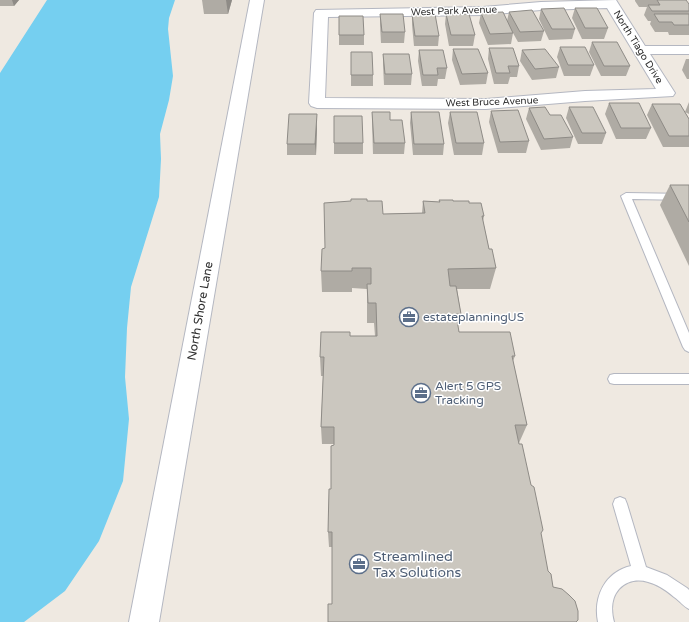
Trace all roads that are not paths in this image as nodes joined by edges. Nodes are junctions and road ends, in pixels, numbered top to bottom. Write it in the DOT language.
graph roads {
  1 [pos="257,0"];
  2 [pos="610,2"];
  3 [pos="640,50"];
  4 [pos="689,50"];
  5 [pos="667,93"];
  6 [pos="317,103"];
  7 [pos="689,197"];
  8 [pos="689,347"];
  9 [pos="614,379"];
  10 [pos="689,379"];
  11 [pos="620,504"];
  12 [pos="640,573"];
  13 [pos="689,601"];
  14 [pos="144,622"];
  15 [pos="606,622"];
  1 -- 14 [label="street, North Shore Lane"];
  2 -- 3 [label="street, North Tiago Drive"];
  2 -- 6 [label="street, West Park Avenue"];
  3 -- 4 [label="street"];
  3 -- 5 [label="street, North Tiago Drive"];
  5 -- 6 [label="street, West Bruce Avenue"];
  7 -- 8 [label="lane"];
  9 -- 10 [label="lane"];
  11 -- 12 [label="lane"];
  12 -- 13 [label="lane"];
  12 -- 15 [label="lane"];
}
